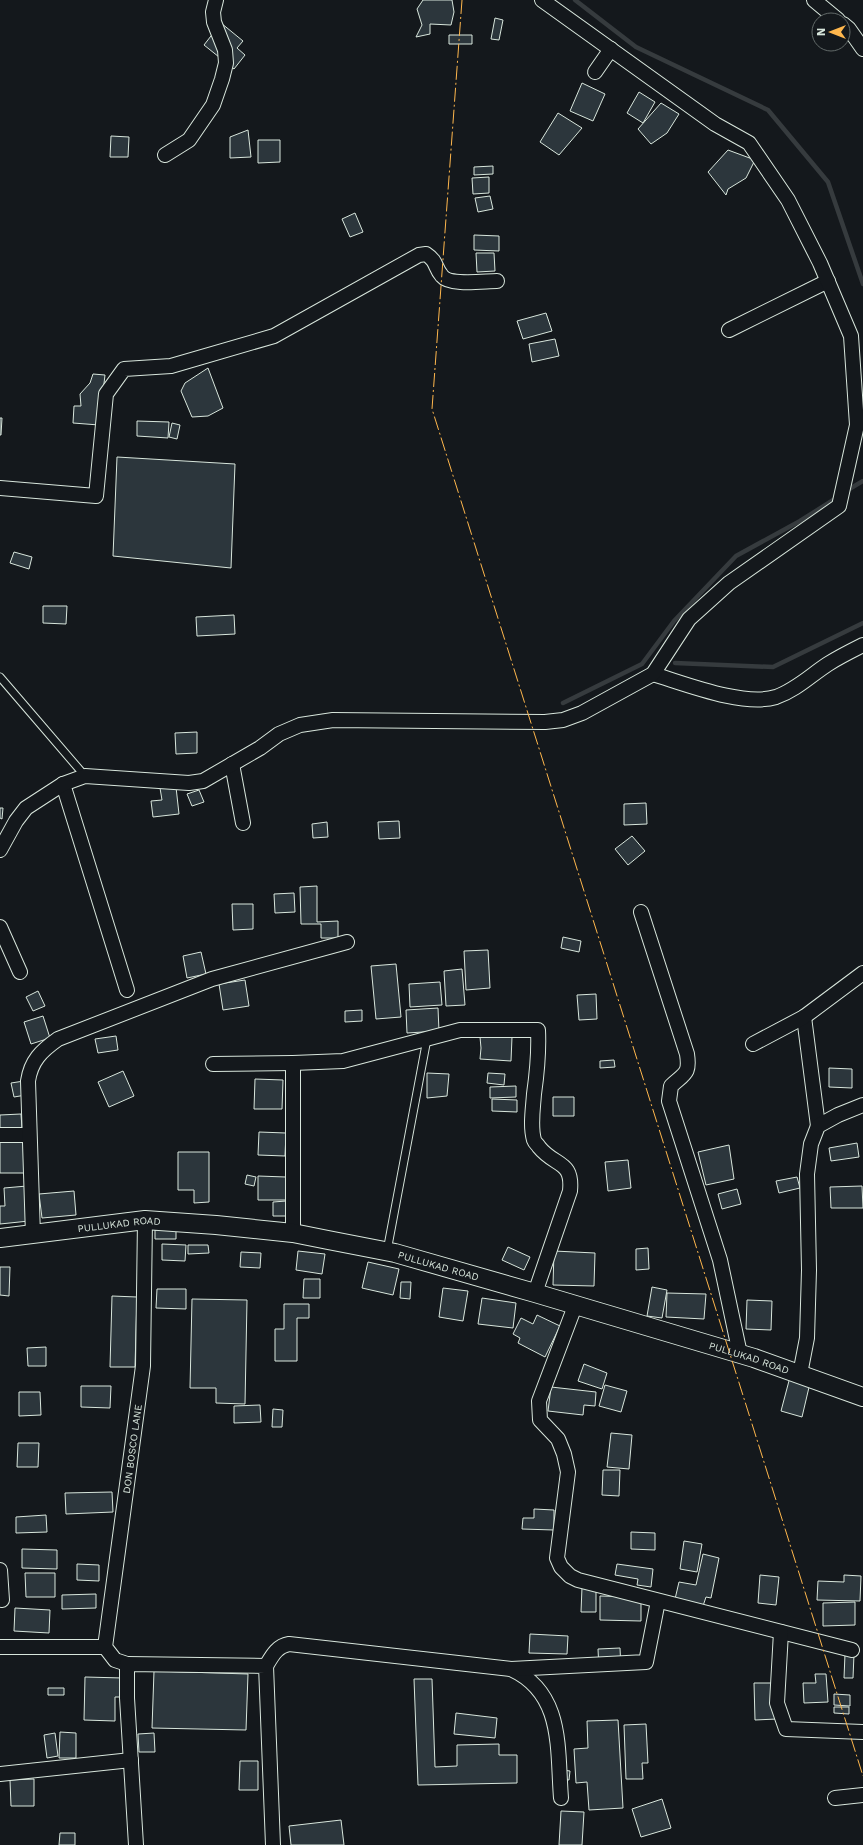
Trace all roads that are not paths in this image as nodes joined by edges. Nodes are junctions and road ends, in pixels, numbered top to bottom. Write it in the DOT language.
graph roads {
  1 [pos="216,0"];
  2 [pos="542,0"];
  3 [pos="814,0"];
  4 [pos="828,12"];
  5 [pos="851,32"];
  6 [pos="863,48"];
  7 [pos="611,49"];
  8 [pos="595,72"];
  9 [pos="165,155"];
  10 [pos="497,281"];
  11 [pos="828,281"];
  12 [pos="729,330"];
  13 [pos="0,488"];
  14 [pos="863,645"];
  15 [pos="653,674"];
  16 [pos="0,678"];
  17 [pos="232,764"];
  18 [pos="85,776"];
  19 [pos="62,784"];
  20 [pos="243,823"];
  21 [pos="0,850"];
  22 [pos="641,912"];
  23 [pos="0,927"];
  24 [pos="347,942"];
  25 [pos="20,972"];
  26 [pos="863,973"];
  27 [pos="127,990"];
  28 [pos="804,1017"];
  29 [pos="427,1039"];
  30 [pos="753,1044"];
  31 [pos="293,1063"];
  32 [pos="213,1064"];
  33 [pos="863,1105"];
  34 [pos="818,1126"];
  35 [pos="29,1134"];
  36 [pos="0,1136"];
  37 [pos="145,1220"];
  38 [pos="293,1233"];
  39 [pos="33,1235"];
  40 [pos="0,1238"];
  41 [pos="387,1252"];
  42 [pos="535,1294"];
  43 [pos="575,1306"];
  44 [pos="740,1354"];
  45 [pos="800,1374"];
  46 [pos="863,1397"];
  47 [pos="0,1570"];
  48 [pos="2,1600"];
  49 [pos="658,1601"];
  50 [pos="781,1632"];
  51 [pos="105,1647"];
  52 [pos="0,1648"];
  53 [pos="852,1650"];
  54 [pos="127,1664"];
  55 [pos="266,1666"];
  56 [pos="511,1668"];
  57 [pos="863,1732"];
  58 [pos="131,1760"];
  59 [pos="0,1774"];
  60 [pos="863,1795"];
  61 [pos="561,1798"];
  62 [pos="835,1798"];
  63 [pos="136,1845"];
  64 [pos="273,1845"];
  1 -- 9 [label="street"];
  2 -- 7 [label="street"];
  3 -- 4 [label="street"];
  5 -- 6 [label="street"];
  7 -- 8 [label="street"];
  7 -- 11 [label="street"];
  10 -- 13 [label="street"];
  11 -- 12 [label="street"];
  11 -- 15 [label="street"];
  14 -- 15 [label="street"];
  15 -- 17 [label="street"];
  16 -- 18 [label="lane"];
  17 -- 18 [label="street"];
  17 -- 20 [label="street"];
  18 -- 19 [label="street"];
  19 -- 21 [label="street"];
  19 -- 27 [label="street"];
  22 -- 44 [label="street"];
  23 -- 25 [label="street"];
  24 -- 35 [label="street"];
  26 -- 28 [label="street"];
  28 -- 30 [label="street"];
  28 -- 34 [label="street"];
  29 -- 31 [label="street"];
  29 -- 41 [label="lane"];
  29 -- 42 [label="street"];
  31 -- 32 [label="street"];
  31 -- 38 [label="street"];
  33 -- 34 [label="street"];
  34 -- 45 [label="street"];
  35 -- 36 [label="street"];
  35 -- 39 [label="street"];
  37 -- 38 [label="street, PULLUKAD ROAD"];
  37 -- 39 [label="street, PULLUKAD ROAD"];
  37 -- 51 [label="street, DON BOSCO LANE"];
  38 -- 41 [label="street, PULLUKAD ROAD"];
  39 -- 40 [label="street, PULLUKAD ROAD"];
  41 -- 42 [label="street, PULLUKAD ROAD"];
  42 -- 43 [label="street, PULLUKAD ROAD"];
  43 -- 44 [label="street, PULLUKAD ROAD"];
  43 -- 49 [label="street"];
  44 -- 45 [label="street, PULLUKAD ROAD"];
  45 -- 46 [label="street, PULLUKAD ROAD"];
  47 -- 48 [label="street"];
  49 -- 50 [label="street"];
  49 -- 56 [label="street"];
  50 -- 53 [label="street"];
  50 -- 57 [label="street"];
  51 -- 52 [label="street"];
  51 -- 54 [label="street"];
  54 -- 55 [label="street"];
  54 -- 58 [label="street"];
  55 -- 56 [label="street"];
  55 -- 64 [label="street"];
  56 -- 61 [label="street"];
  58 -- 59 [label="street"];
  58 -- 63 [label="street"];
  60 -- 62 [label="street"];
}
